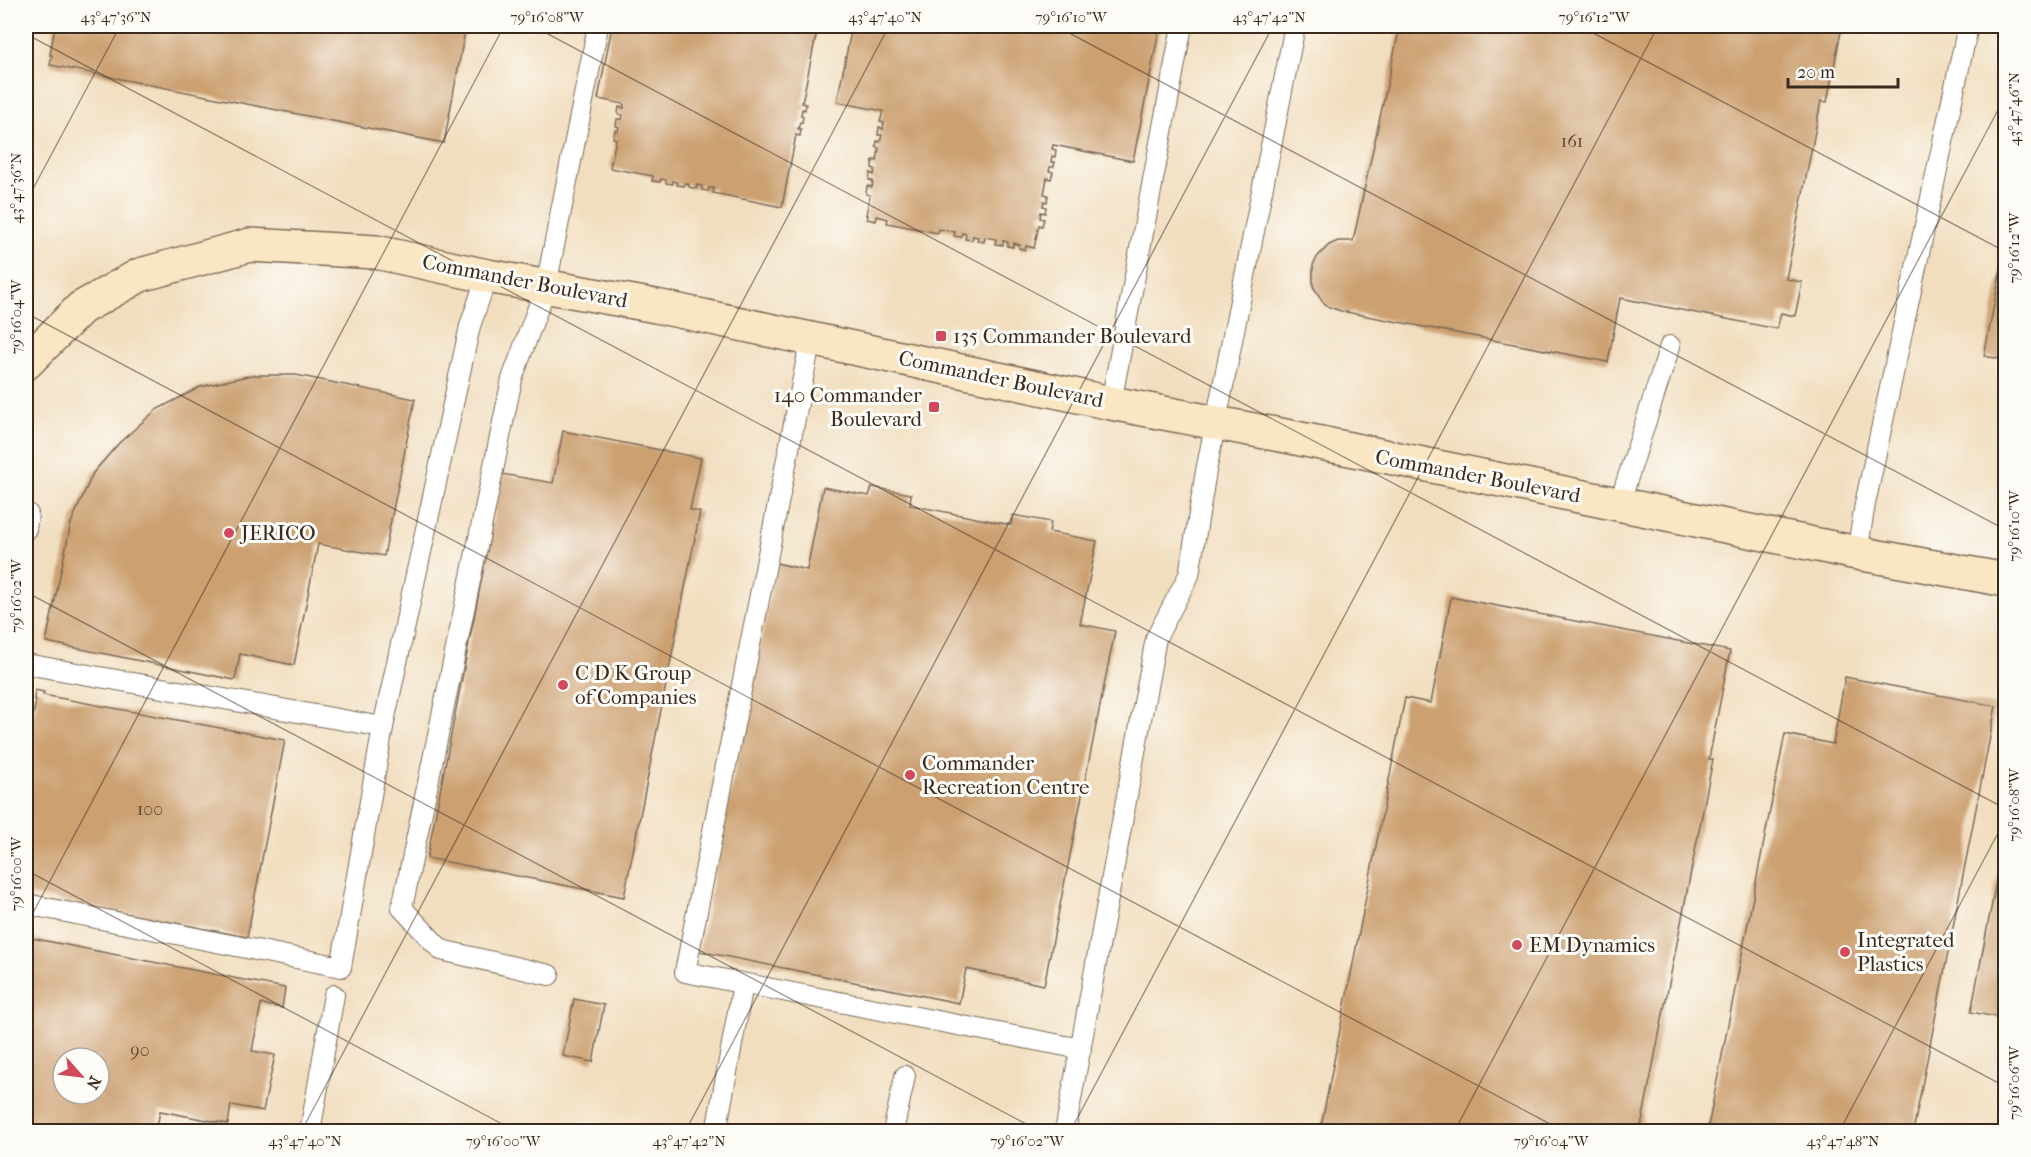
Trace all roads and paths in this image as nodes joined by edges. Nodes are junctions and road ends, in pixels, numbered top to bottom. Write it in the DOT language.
graph roads {
  1 [pos="598,26"];
  2 [pos="1182,26"];
  3 [pos="1295,26"];
  4 [pos="1968,26"];
  5 [pos="487,276"];
  6 [pos="546,286"];
  7 [pos="811,338"];
  8 [pos="1670,346"];
  9 [pos="26,363"];
  10 [pos="1111,403"];
  11 [pos="1215,422"];
  12 [pos="1619,505"];
  13 [pos="1857,553"];
  14 [pos="2006,580"];
  15 [pos="26,664"];
  16 [pos="383,727"];
  17 [pos="26,904"];
  18 [pos="549,975"];
  19 [pos="743,984"];
  20 [pos="334,995"];
  21 [pos="1080,1049"];
  22 [pos="905,1076"];
  23 [pos="310,1131"];
  24 [pos="716,1131"];
  25 [pos="893,1131"];
  26 [pos="1065,1131"];
  1 -- 6 [label="lane"];
  2 -- 10 [label="lane"];
  3 -- 11 [label="lane"];
  4 -- 13 [label="lane"];
  5 -- 6 [label="street, Commander Boulevard"];
  5 -- 9 [label="street, Commander Boulevard"];
  5 -- 16 [label="lane"];
  6 -- 7 [label="street, Commander Boulevard"];
  6 -- 18 [label="lane"];
  7 -- 10 [label="street, Commander Boulevard"];
  7 -- 19 [label="lane"];
  8 -- 12 [label="lane"];
  10 -- 11 [label="street, Commander Boulevard"];
  11 -- 12 [label="street, Commander Boulevard"];
  11 -- 21 [label="lane"];
  12 -- 13 [label="street, Commander Boulevard"];
  13 -- 14 [label="street, Commander Boulevard"];
  15 -- 16 [label="lane"];
  16 -- 17 [label="lane"];
  19 -- 21 [label="lane"];
  19 -- 24 [label="lane"];
  20 -- 23 [label="lane"];
  21 -- 26 [label="lane"];
  22 -- 25 [label="lane"];
}
